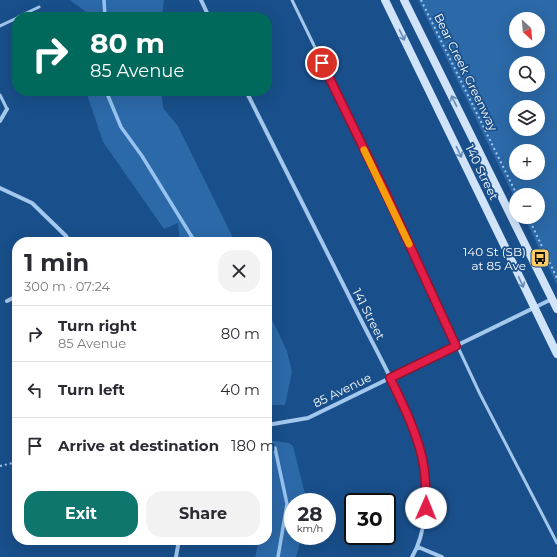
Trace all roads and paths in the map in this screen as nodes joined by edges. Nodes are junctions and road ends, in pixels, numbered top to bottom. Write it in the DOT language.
graph roads {
  1 [pos="201,0"];
  2 [pos="292,0"];
  3 [pos="385,0"];
  4 [pos="404,0"];
  5 [pos="421,0"];
  6 [pos="39,7"];
  7 [pos="28,12"];
  8 [pos="207,12"];
  9 [pos="12,20"];
  10 [pos="0,26"];
  11 [pos="0,95"];
  12 [pos="249,96"];
  13 [pos="7,109"];
  14 [pos="0,121"];
  15 [pos="0,188"];
  16 [pos="514,188"];
  17 [pos="531,224"];
  18 [pos="66,237"];
  19 [pos="546,254"];
  20 [pos="540,258"];
  21 [pos="557,278"];
  22 [pos="12,298"];
  23 [pos="552,299"];
  24 [pos="7,301"];
  25 [pos="534,308"];
  26 [pos="557,309"];
  27 [pos="456,346"];
  28 [pos="557,354"];
  29 [pos="390,378"];
  30 [pos="272,423"];
  31 [pos="12,463"];
  32 [pos="0,466"];
  33 [pos="557,543"];
  34 [pos="179,545"];
  35 [pos="418,547"];
  36 [pos="176,557"];
  37 [pos="412,557"];
  38 [pos="442,557"];
  1 -- 8 [label="street"];
  2 -- 27 [label="lane"];
  3 -- 25 [label="main road, 140 Street, one-way"];
  23 -- 4 [label="main road, 140 Street, one-way"];
  5 -- 16 [label="path, Bear Creek Greenway"];
  6 -- 7 [label="lane"];
  9 -- 10 [label="lane"];
  11 -- 13 [label="lane"];
  12 -- 29 [label="street, 141 Street"];
  13 -- 14 [label="street"];
  15 -- 18 [label="street"];
  17 -- 19 [label="path"];
  19 -- 20 [label="path"];
  19 -- 21 [label="path"];
  22 -- 24 [label="street"];
  23 -- 25 [label="street, 85 Avenue"];
  23 -- 26 [label="main road, 140 Street"];
  25 -- 27 [label="street, 85 Avenue"];
  25 -- 28 [label="main road, 140 Street"];
  27 -- 29 [label="street, 85 Avenue"];
  27 -- 33 [label="lane"];
  29 -- 30 [label="street, 85 Avenue"];
  29 -- 35 [label="street, 141 Street"];
  31 -- 32 [label="path"];
  34 -- 36 [label="street"];
  35 -- 37 [label="street, 141 Street"];
  35 -- 38 [label="street"];
}
